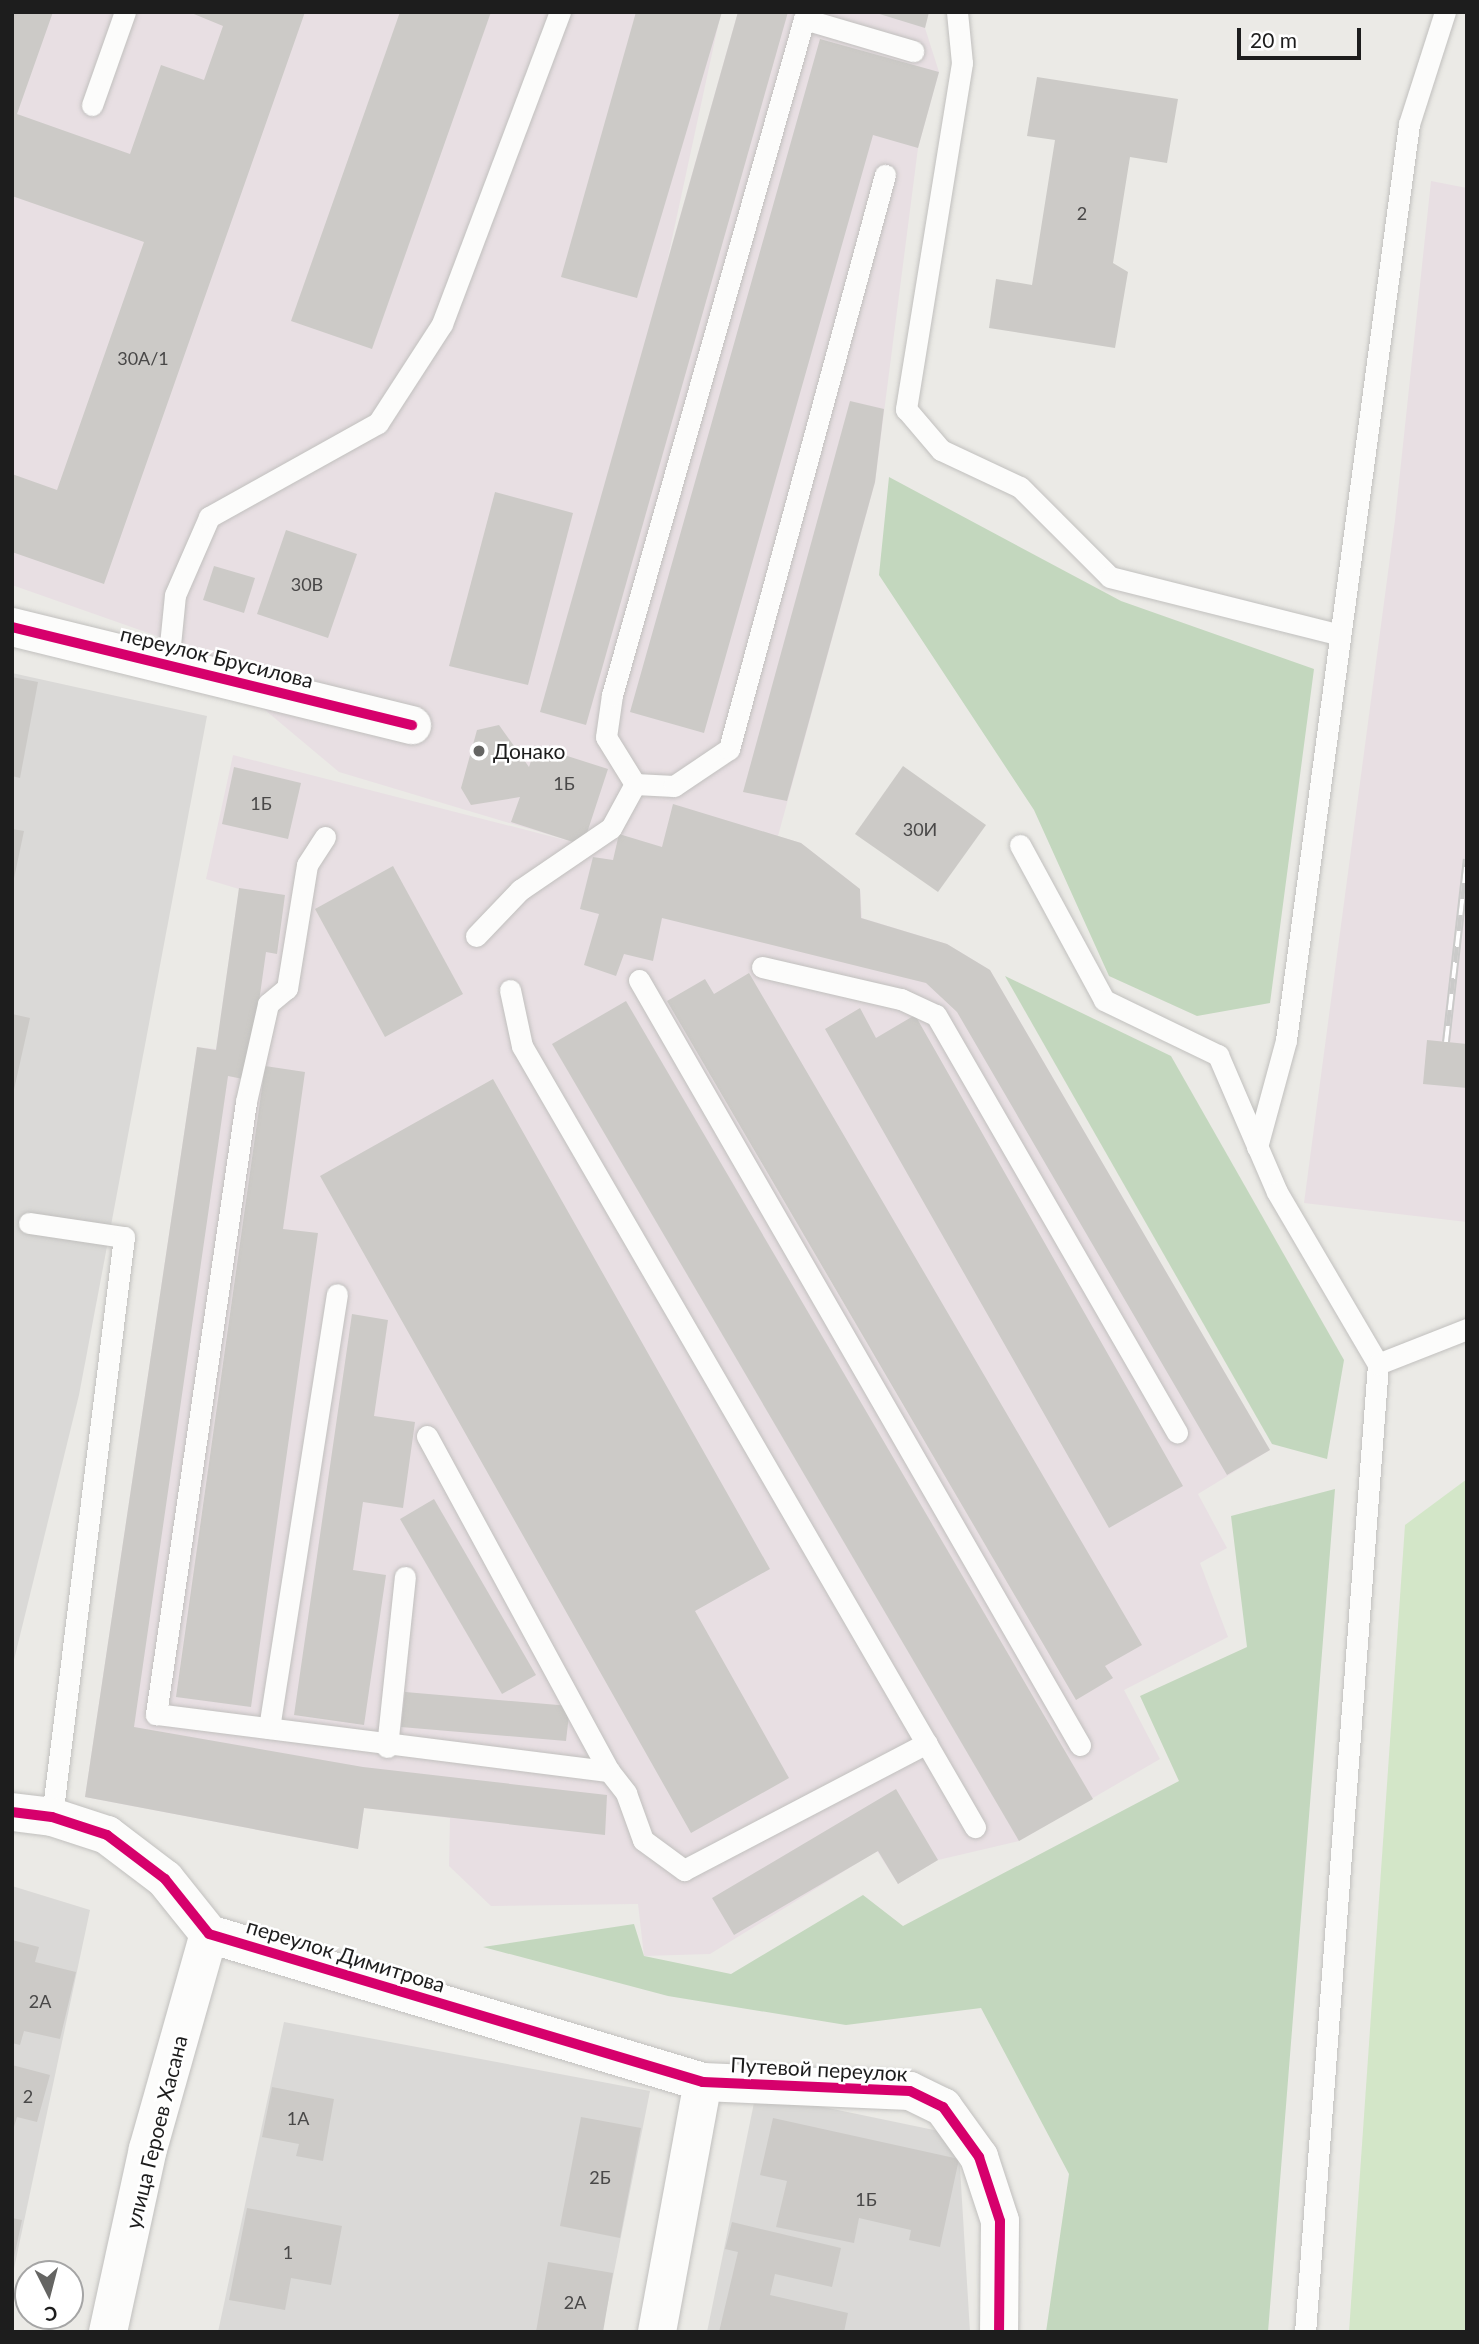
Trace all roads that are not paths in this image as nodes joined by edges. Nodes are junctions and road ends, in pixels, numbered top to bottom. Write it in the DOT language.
graph roads {
  1 [pos="125,12"];
  2 [pos="560,12"];
  3 [pos="957,12"];
  4 [pos="1445,12"];
  5 [pos="913,51"];
  6 [pos="92,105"];
  7 [pos="886,175"];
  8 [pos="12,627"];
  9 [pos="1337,634"];
  10 [pos="168,665"];
  11 [pos="412,725"];
  12 [pos="635,784"];
  13 [pos="325,837"];
  14 [pos="1020,845"];
  15 [pos="476,936"];
  16 [pos="762,967"];
  17 [pos="639,980"];
  18 [pos="510,990"];
  19 [pos="1257,1146"];
  20 [pos="29,1223"];
  21 [pos="337,1294"];
  22 [pos="1467,1329"];
  23 [pos="1378,1364"];
  24 [pos="1177,1433"];
  25 [pos="427,1436"];
  26 [pos="405,1577"];
  27 [pos="269,1728"];
  28 [pos="927,1744"];
  29 [pos="1080,1745"];
  30 [pos="387,1747"];
  31 [pos="609,1770"];
  32 [pos="12,1812"];
  33 [pos="52,1816"];
  34 [pos="975,1826"];
  35 [pos="209,1934"];
  36 [pos="703,2082"];
  37 [pos="108,2332"];
  38 [pos="657,2332"];
  39 [pos="999,2332"];
  40 [pos="1305,2332"];
  1 -- 6 [label="lane"];
  2 -- 10 [label="lane"];
  3 -- 9 [label="lane"];
  4 -- 9 [label="lane"];
  5 -- 12 [label="lane"];
  7 -- 12 [label="lane"];
  8 -- 10 [label="street, переулок Брусилова"];
  9 -- 19 [label="lane"];
  10 -- 11 [label="street, переулок Брусилова"];
  12 -- 15 [label="lane"];
  13 -- 27 [label="lane"];
  14 -- 19 [label="lane"];
  16 -- 24 [label="lane"];
  17 -- 29 [label="lane"];
  18 -- 28 [label="lane"];
  19 -- 23 [label="lane"];
  20 -- 33 [label="lane"];
  21 -- 27 [label="lane"];
  22 -- 23 [label="lane"];
  23 -- 40 [label="lane"];
  25 -- 31 [label="lane"];
  26 -- 30 [label="lane"];
  27 -- 30 [label="lane"];
  28 -- 31 [label="lane"];
  28 -- 34 [label="lane"];
  30 -- 31 [label="lane"];
  32 -- 33 [label="street"];
  33 -- 35 [label="street"];
  35 -- 36 [label="street, переулок Димитрова"];
  35 -- 37 [label="street, улица Героев Хасана"];
  36 -- 38 [label="street"];
  36 -- 39 [label="street, Путевой переулок"];
}
